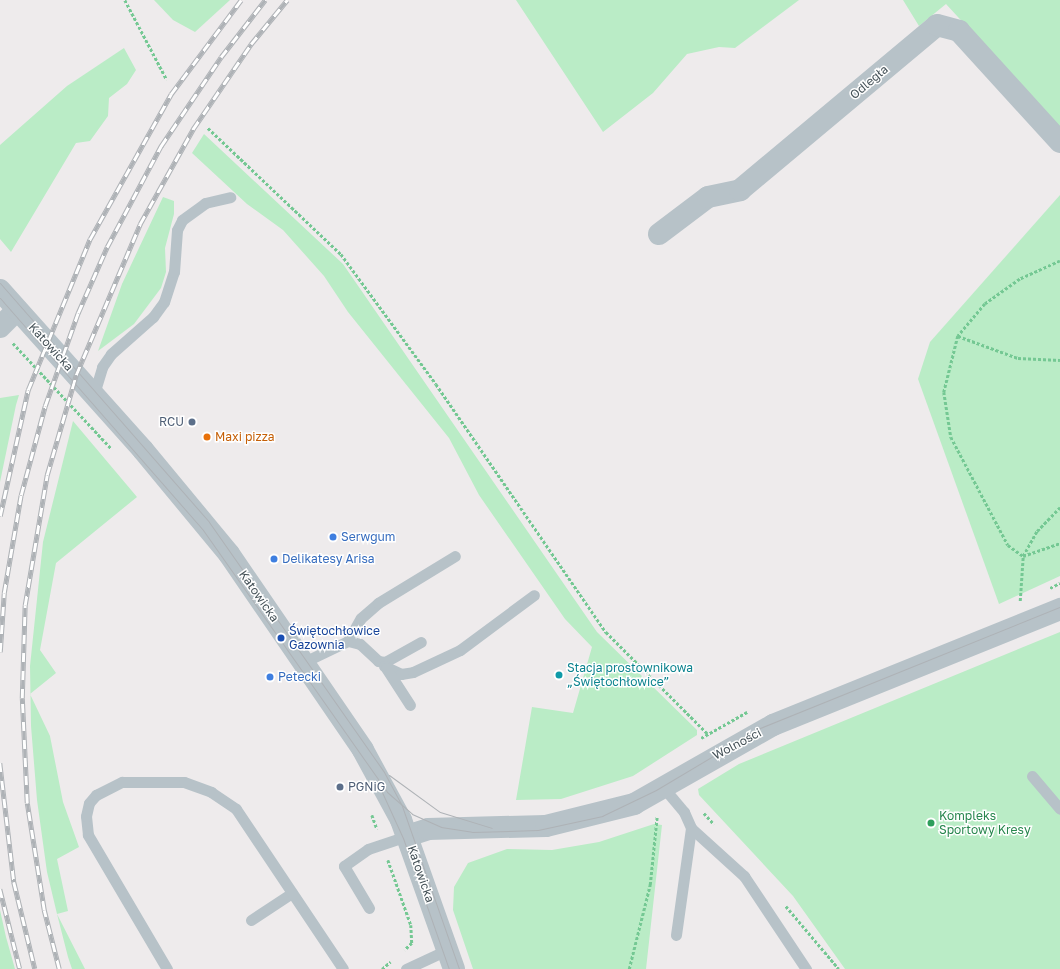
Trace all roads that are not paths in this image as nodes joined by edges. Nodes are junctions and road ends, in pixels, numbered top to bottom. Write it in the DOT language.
graph roads {
  1 [pos="1060,142"];
  2 [pos="230,197"];
  3 [pos="659,234"];
  4 [pos="0,290"];
  5 [pos="17,310"];
  6 [pos="5,333"];
  7 [pos="94,394"];
  8 [pos="455,556"];
  9 [pos="534,595"];
  10 [pos="1060,609"];
  11 [pos="348,641"];
  12 [pos="421,642"];
  13 [pos="304,662"];
  14 [pos="381,663"];
  15 [pos="410,705"];
  16 [pos="1032,776"];
  17 [pos="663,787"];
  18 [pos="1060,810"];
  19 [pos="691,828"];
  20 [pos="407,836"];
  21 [pos="292,893"];
  22 [pos="369,908"];
  23 [pos="251,920"];
  24 [pos="676,935"];
  25 [pos="451,959"];
  26 [pos="167,969"];
  27 [pos="343,969"];
  28 [pos="406,969"];
  29 [pos="806,969"];
  1 -- 3 [label="street, Odległa"];
  2 -- 7 [label="lane"];
  4 -- 5 [label="street, Katowicka"];
  5 -- 6 [label="street"];
  5 -- 7 [label="street, Katowicka"];
  7 -- 13 [label="street, Katowicka"];
  8 -- 11 [label="lane"];
  9 -- 14 [label="lane"];
  10 -- 17 [label="street, Wolności"];
  11 -- 13 [label="lane"];
  11 -- 14 [label="lane"];
  12 -- 14 [label="lane"];
  13 -- 20 [label="street, Katowicka"];
  14 -- 15 [label="lane"];
  16 -- 18 [label="lane"];
  17 -- 19 [label="lane"];
  17 -- 20 [label="street, Wolności"];
  19 -- 24 [label="lane"];
  19 -- 29 [label="lane"];
  20 -- 22 [label="lane"];
  20 -- 25 [label="street, Katowicka"];
  21 -- 23 [label="lane"];
  21 -- 26 [label="lane"];
  21 -- 27 [label="lane"];
  25 -- 28 [label="lane"];
}
